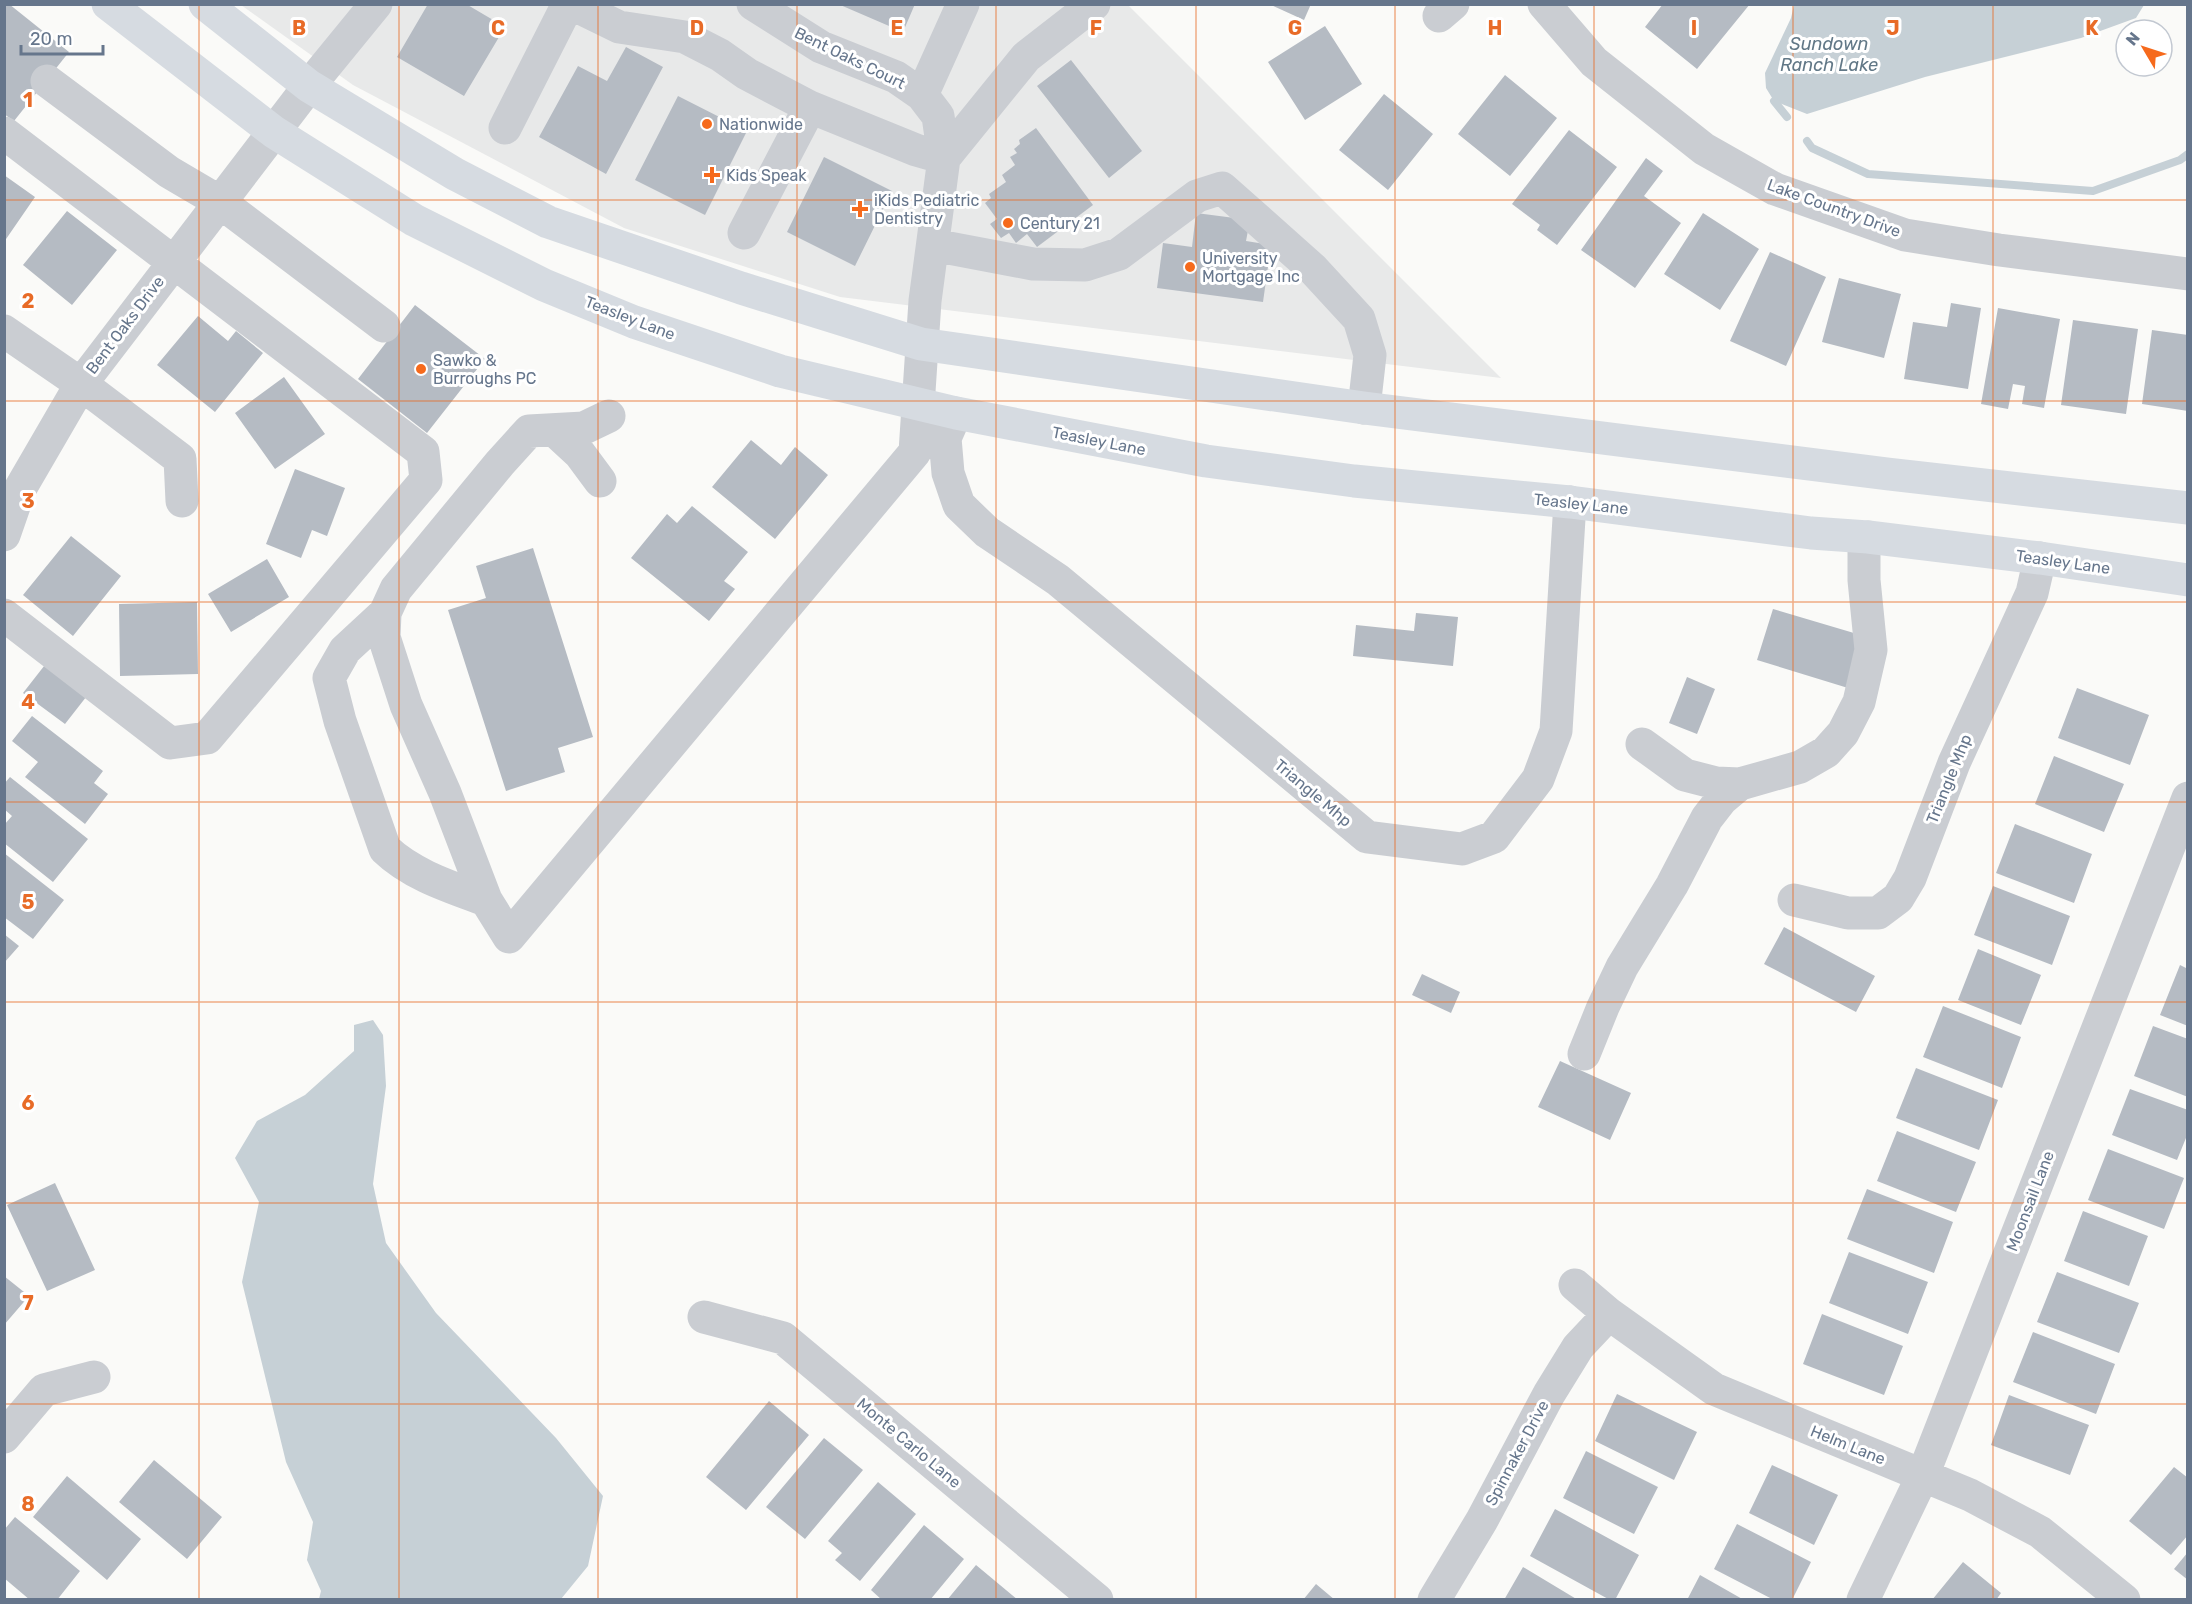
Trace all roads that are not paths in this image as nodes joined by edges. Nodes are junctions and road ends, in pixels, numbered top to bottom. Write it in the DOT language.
graph roads {
  1 [pos="108,4"];
  2 [pos="205,4"];
  3 [pos="376,4"];
  4 [pos="570,4"];
  5 [pos="753,4"];
  6 [pos="963,4"];
  7 [pos="1094,4"];
  8 [pos="1544,4"];
  9 [pos="46,81"];
  10 [pos="309,86"];
  11 [pos="922,95"];
  12 [pos="810,107"];
  13 [pos="505,128"];
  14 [pos="274,132"];
  15 [pos="4,133"];
  16 [pos="944,158"];
  17 [pos="220,202"];
  18 [pos="744,233"];
  19 [pos="933,245"];
  20 [pos="175,261"];
  21 [pos="2187,274"];
  22 [pos="384,326"];
  23 [pos="4,332"];
  24 [pos="921,344"];
  25 [pos="81,384"];
  26 [pos="917,405"];
  27 [pos="1364,408"];
  28 [pos="956,413"];
  29 [pos="609,416"];
  30 [pos="554,430"];
  31 [pos="600,481"];
  32 [pos="182,501"];
  33 [pos="1570,502"];
  34 [pos="2187,508"];
  35 [pos="4,535"];
  36 [pos="1868,537"];
  37 [pos="2040,558"];
  38 [pos="2187,580"];
  39 [pos="386,614"];
  40 [pos="4,615"];
  41 [pos="1642,744"];
  42 [pos="1740,784"];
  43 [pos="2187,798"];
  44 [pos="486,900"];
  45 [pos="1794,900"];
  46 [pos="1584,1054"];
  47 [pos="1575,1285"];
  48 [pos="1610,1314"];
  49 [pos="704,1317"];
  50 [pos="94,1377"];
  51 [pos="4,1437"];
  52 [pos="1923,1476"];
  53 [pos="1097,1599"];
  54 [pos="1434,1599"];
  55 [pos="1863,1599"];
  56 [pos="2124,1599"];
  1 -- 14 [label="main road, Teasley Lane"];
  2 -- 10 [label="main road"];
  3 -- 10 [label="street"];
  4 -- 12 [label="street"];
  4 -- 13 [label="street"];
  5 -- 11 [label="street, Bent Oaks Court"];
  6 -- 11 [label="street"];
  7 -- 16 [label="street"];
  8 -- 21 [label="street, Lake Country Drive"];
  9 -- 17 [label="street"];
  10 -- 14 [label="street"];
  10 -- 24 [label="main road"];
  11 -- 16 [label="street, Bent Oaks Court"];
  12 -- 16 [label="street"];
  12 -- 18 [label="street"];
  14 -- 17 [label="street, Bent Oaks Drive"];
  14 -- 26 [label="main road, Teasley Lane"];
  15 -- 20 [label="street"];
  16 -- 19 [label="street, Bent Oaks Court"];
  17 -- 20 [label="street, Bent Oaks Drive"];
  17 -- 22 [label="street"];
  19 -- 24 [label="street, Bent Oaks Court"];
  19 -- 27 [label="street"];
  20 -- 25 [label="street, Bent Oaks Drive"];
  20 -- 40 [label="street"];
  23 -- 25 [label="street"];
  24 -- 26 [label="street, Bent Oaks Court"];
  24 -- 27 [label="main road"];
  25 -- 32 [label="street"];
  25 -- 35 [label="street, Bent Oaks Drive"];
  26 -- 28 [label="main road, Teasley Lane"];
  26 -- 44 [label="street, Bent Oaks Court"];
  27 -- 34 [label="main road"];
  28 -- 33 [label="main road, Teasley Lane"];
  28 -- 33 [label="street, Triangle Mhp"];
  29 -- 30 [label="street"];
  30 -- 31 [label="street"];
  30 -- 39 [label="street"];
  33 -- 36 [label="main road, Teasley Lane"];
  36 -- 37 [label="main road, Teasley Lane"];
  36 -- 42 [label="street"];
  37 -- 38 [label="main road, Teasley Lane"];
  37 -- 45 [label="street, Triangle Mhp"];
  39 -- 44 [label="street"];
  39 -- 44 [label="street"];
  41 -- 42 [label="street"];
  42 -- 46 [label="street"];
  43 -- 52 [label="street, Moonsail Lane"];
  47 -- 48 [label="street, Helm Lane"];
  48 -- 52 [label="street, Helm Lane"];
  48 -- 54 [label="street, Spinnaker Drive"];
  49 -- 53 [label="street, Monte Carlo Lane"];
  50 -- 51 [label="street"];
  52 -- 55 [label="street, Moonsail Lane"];
  52 -- 56 [label="street, Helm Lane"];
}
